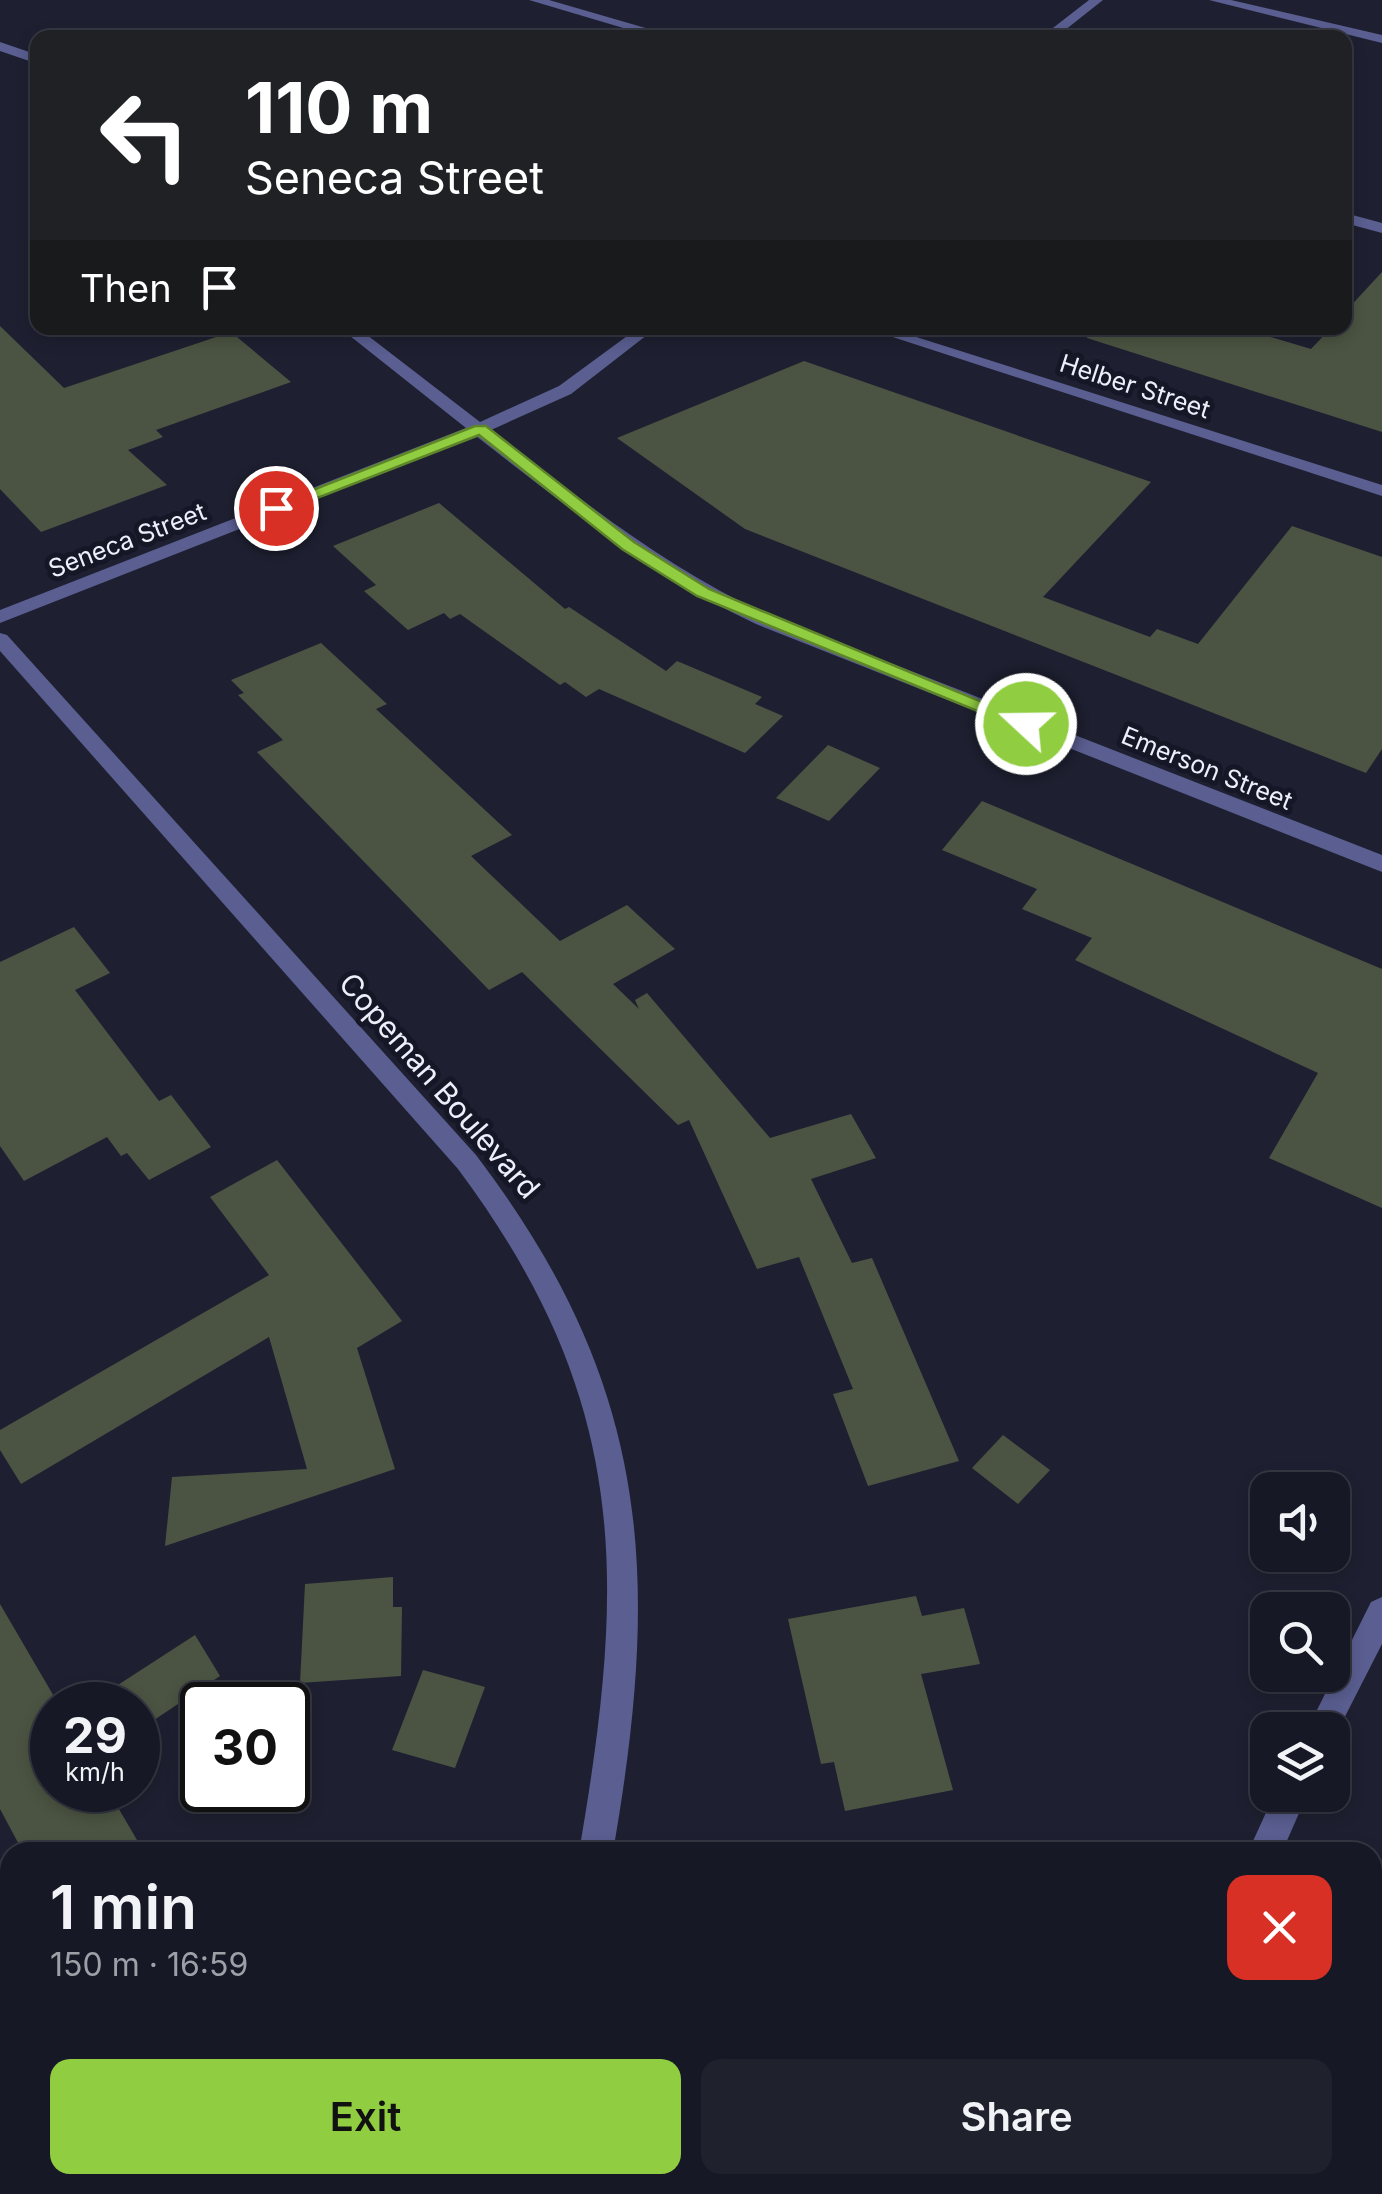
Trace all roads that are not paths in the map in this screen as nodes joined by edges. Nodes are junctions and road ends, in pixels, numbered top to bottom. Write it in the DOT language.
graph roads {
  1 [pos="535,0"];
  2 [pos="1097,0"];
  3 [pos="1215,0"];
  4 [pos="645,30"];
  5 [pos="1057,30"];
  6 [pos="1343,30"];
  7 [pos="1352,32"];
  8 [pos="1382,39"];
  9 [pos="0,46"];
  10 [pos="30,57"];
  11 [pos="1352,220"];
  12 [pos="1382,228"];
  13 [pos="357,335"];
  14 [pos="638,335"];
  15 [pos="895,335"];
  16 [pos="480,429"];
  17 [pos="1382,491"];
  18 [pos="0,616"];
  19 [pos="0,639"];
  20 [pos="1382,864"];
  21 [pos="1382,1612"];
  22 [pos="1332,1712"];
  23 [pos="1284,1812"];
  24 [pos="597,1842"];
  25 [pos="1270,1842"];
  1 -- 4 [label="street"];
  2 -- 5 [label="street"];
  3 -- 6 [label="street"];
  7 -- 8 [label="street"];
  9 -- 10 [label="street"];
  11 -- 12 [label="street"];
  13 -- 16 [label="street, Emerson Street"];
  14 -- 16 [label="street, Seneca Street"];
  15 -- 17 [label="street, Helber Street"];
  16 -- 18 [label="street, Seneca Street"];
  16 -- 20 [label="street, Emerson Street"];
  19 -- 24 [label="street, Copeman Boulevard"];
  21 -- 22 [label="street"];
  23 -- 25 [label="street"];
}
